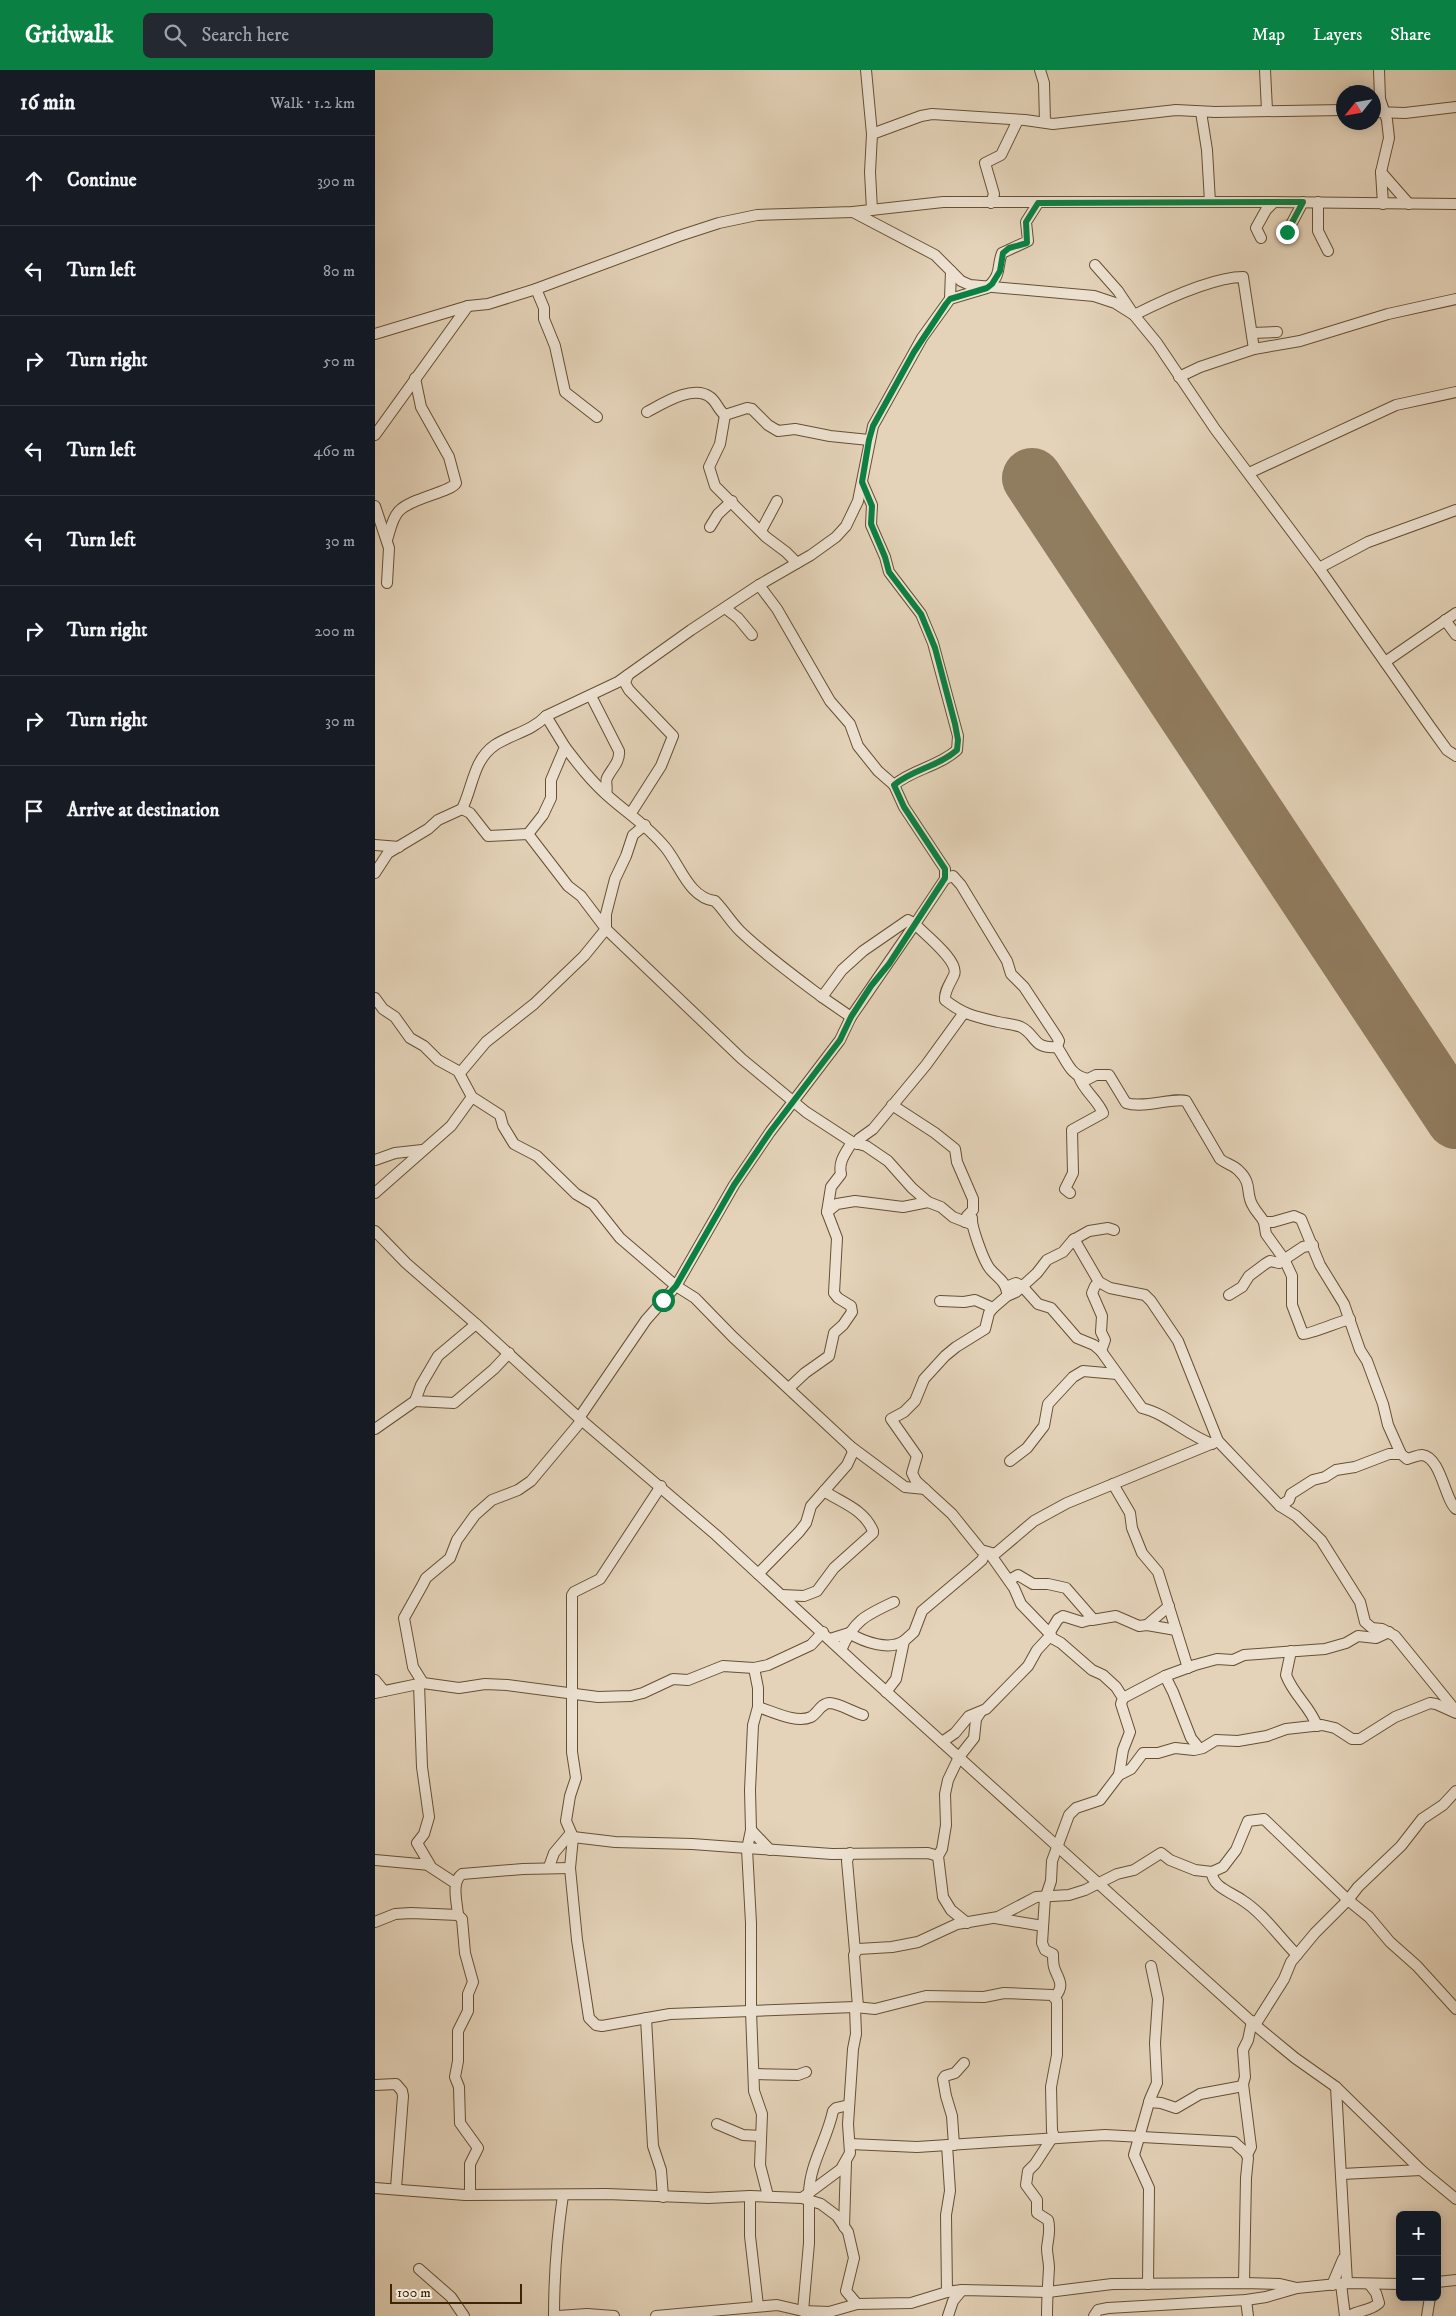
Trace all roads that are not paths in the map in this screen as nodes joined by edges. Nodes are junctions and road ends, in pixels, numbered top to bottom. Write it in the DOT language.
graph roads {
  1 [pos="866,70"];
  2 [pos="1040,70"];
  3 [pos="1265,70"];
  4 [pos="1379,70"];
  5 [pos="1380,85"];
  6 [pos="1456,107"];
  7 [pos="1267,110"];
  8 [pos="1336,110"];
  9 [pos="1201,112"];
  10 [pos="1381,112"];
  11 [pos="1381,114"];
  12 [pos="1019,120"];
  13 [pos="871,121"];
  14 [pos="1045,122"];
  15 [pos="895,125"];
  16 [pos="872,134"];
  17 [pos="1381,172"];
  18 [pos="1210,202"];
  19 [pos="1275,202"];
  20 [pos="1303,202"];
  21 [pos="1318,202"];
  22 [pos="991,203"];
  23 [pos="1383,204"];
  24 [pos="1409,204"];
  25 [pos="1456,204"];
  26 [pos="1034,206"];
  27 [pos="872,210"];
  28 [pos="853,212"];
  29 [pos="1287,232"];
  30 [pos="1261,238"];
  31 [pos="1328,251"];
  32 [pos="1095,265"];
  33 [pos="951,271"];
  34 [pos="987,288"];
  35 [pos="536,289"];
  36 [pos="950,299"];
  37 [pos="1456,299"];
  38 [pos="468,306"];
  39 [pos="1135,315"];
  40 [pos="1277,332"];
  41 [pos="1252,333"];
  42 [pos="375,334"];
  43 [pos="1254,349"];
  44 [pos="415,378"];
  45 [pos="1179,378"];
  46 [pos="1456,392"];
  47 [pos="647,412"];
  48 [pos="725,415"];
  49 [pos="597,417"];
  50 [pos="375,435"];
  51 [pos="869,440"];
  52 [pos="1249,473"];
  53 [pos="862,482"];
  54 [pos="732,501"];
  55 [pos="777,502"];
  56 [pos="375,506"];
  57 [pos="1456,510"];
  58 [pos="710,527"];
  59 [pos="383,528"];
  60 [pos="761,531"];
  61 [pos="375,536"];
  62 [pos="387,540"];
  63 [pos="797,563"];
  64 [pos="1319,568"];
  65 [pos="387,583"];
  66 [pos="759,585"];
  67 [pos="725,608"];
  68 [pos="1456,613"];
  69 [pos="1445,620"];
  70 [pos="1456,634"];
  71 [pos="752,635"];
  72 [pos="1385,662"];
  73 [pos="628,675"];
  74 [pos="591,696"];
  75 [pos="546,716"];
  76 [pos="565,746"];
  77 [pos="1456,756"];
  78 [pos="894,785"];
  79 [pos="606,794"];
  80 [pos="462,809"];
  81 [pos="639,822"];
  82 [pos="528,834"];
  83 [pos="375,845"];
  84 [pos="400,846"];
  85 [pos="375,873"];
  86 [pos="948,875"];
  87 [pos="915,924"];
  88 [pos="606,929"];
  89 [pos="822,997"];
  90 [pos="375,998"];
  91 [pos="963,1014"];
  92 [pos="851,1017"];
  93 [pos="1057,1048"];
  94 [pos="460,1073"];
  95 [pos="1079,1077"];
  96 [pos="472,1096"];
  97 [pos="794,1101"];
  98 [pos="892,1105"];
  99 [pos="855,1143"];
  100 [pos="422,1150"];
  101 [pos="375,1160"];
  102 [pos="375,1193"];
  103 [pos="1070,1193"];
  104 [pos="928,1202"];
  105 [pos="827,1212"];
  106 [pos="1264,1222"];
  107 [pos="968,1223"];
  108 [pos="1114,1230"];
  109 [pos="375,1231"];
  110 [pos="1073,1243"];
  111 [pos="1313,1245"];
  112 [pos="1284,1259"];
  113 [pos="1099,1282"];
  114 [pos="676,1286"];
  115 [pos="1022,1286"];
  116 [pos="1006,1291"];
  117 [pos="1229,1295"];
  118 [pos="940,1301"];
  119 [pos="993,1308"];
  120 [pos="1350,1319"];
  121 [pos="476,1324"];
  122 [pos="1101,1351"];
  123 [pos="509,1353"];
  124 [pos="1117,1374"];
  125 [pos="789,1388"];
  126 [pos="415,1401"];
  127 [pos="581,1419"];
  128 [pos="375,1429"];
  129 [pos="1215,1443"];
  130 [pos="850,1446"];
  131 [pos="1401,1454"];
  132 [pos="1011,1461"];
  133 [pos="1113,1484"];
  134 [pos="661,1486"];
  135 [pos="925,1489"];
  136 [pos="824,1491"];
  137 [pos="1284,1503"];
  138 [pos="1456,1508"];
  139 [pos="988,1553"];
  140 [pos="758,1574"];
  141 [pos="1009,1580"];
  142 [pos="781,1595"];
  143 [pos="1074,1595"];
  144 [pos="894,1602"];
  145 [pos="1169,1606"];
  146 [pos="1063,1616"];
  147 [pos="1093,1620"];
  148 [pos="1147,1625"];
  149 [pos="1176,1630"];
  150 [pos="1389,1632"];
  151 [pos="849,1633"];
  152 [pos="1050,1635"];
  153 [pos="826,1636"];
  154 [pos="904,1641"];
  155 [pos="841,1650"];
  156 [pos="1291,1651"];
  157 [pos="754,1668"];
  158 [pos="1188,1668"];
  159 [pos="1165,1676"];
  160 [pos="375,1680"];
  161 [pos="417,1684"];
  162 [pos="380,1692"];
  163 [pos="886,1692"];
  164 [pos="572,1694"];
  165 [pos="1123,1698"];
  166 [pos="758,1707"];
  167 [pos="1456,1712"];
  168 [pos="981,1713"];
  169 [pos="863,1715"];
  170 [pos="1317,1726"];
  171 [pos="942,1742"];
  172 [pos="1199,1748"];
  173 [pos="959,1757"];
  174 [pos="1119,1775"];
  175 [pos="1456,1791"];
  176 [pos="751,1830"];
  177 [pos="571,1835"];
  178 [pos="1057,1845"];
  179 [pos="747,1849"];
  180 [pos="770,1850"];
  181 [pos="938,1856"];
  182 [pos="849,1857"];
  183 [pos="375,1860"];
  184 [pos="429,1866"];
  185 [pos="549,1867"];
  186 [pos="570,1868"];
  187 [pos="1212,1872"];
  188 [pos="1099,1882"];
  189 [pos="455,1883"];
  190 [pos="1045,1896"];
  191 [pos="1348,1900"];
  192 [pos="458,1915"];
  193 [pos="994,1918"];
  194 [pos="375,1922"];
  195 [pos="967,1923"];
  196 [pos="1043,1926"];
  197 [pos="855,1951"];
  198 [pos="1297,1955"];
  199 [pos="1151,1966"];
  200 [pos="1055,1997"];
  201 [pos="858,2009"];
  202 [pos="1456,2009"];
  203 [pos="751,2011"];
  204 [pos="646,2018"];
  205 [pos="1253,2023"];
  206 [pos="964,2064"];
  207 [pos="806,2072"];
  208 [pos="755,2074"];
  209 [pos="375,2085"];
  210 [pos="1243,2086"];
  211 [pos="1336,2087"];
  212 [pos="1149,2102"];
  213 [pos="849,2105"];
  214 [pos="1167,2106"];
  215 [pos="1146,2115"];
  216 [pos="717,2124"];
  217 [pos="761,2136"];
  218 [pos="1050,2136"];
  219 [pos="1141,2136"];
  220 [pos="850,2144"];
  221 [pos="950,2145"];
  222 [pos="1247,2155"];
  223 [pos="846,2162"];
  224 [pos="1421,2170"];
  225 [pos="1342,2174"];
  226 [pos="375,2188"];
  227 [pos="395,2188"];
  228 [pos="470,2195"];
  229 [pos="563,2195"];
  230 [pos="750,2196"];
  231 [pos="768,2196"];
  232 [pos="663,2197"];
  233 [pos="806,2197"];
  234 [pos="1456,2200"];
  235 [pos="844,2227"];
  236 [pos="1344,2258"];
  237 [pos="419,2269"];
  238 [pos="1456,2280"];
  239 [pos="1441,2282"];
  240 [pos="1244,2283"];
  241 [pos="1148,2284"];
  242 [pos="1340,2284"];
  243 [pos="1396,2284"];
  244 [pos="1370,2285"];
  245 [pos="1297,2288"];
  246 [pos="962,2290"];
  247 [pos="947,2292"];
  248 [pos="1049,2292"];
  249 [pos="1246,2300"];
  250 [pos="1429,2301"];
  251 [pos="857,2304"];
  252 [pos="758,2306"];
  253 [pos="803,2311"];
  254 [pos="1145,2311"];
  255 [pos="845,2312"];
  256 [pos="464,2316"];
  257 [pos="554,2316"];
  258 [pos="558,2316"];
  259 [pos="614,2316"];
  260 [pos="656,2316"];
  261 [pos="948,2316"];
  262 [pos="1047,2316"];
  263 [pos="1093,2316"];
  264 [pos="1248,2316"];
  265 [pos="1345,2316"];
  266 [pos="1349,2316"];
  267 [pos="1427,2316"];
  1 -- 13 [label="street"];
  2 -- 14 [label="street"];
  3 -- 7 [label="street"];
  4 -- 5 [label="street"];
  6 -- 10 [label="street"];
  7 -- 8 [label="street"];
  7 -- 9 [label="street"];
  9 -- 14 [label="street"];
  9 -- 18 [label="street"];
  11 -- 17 [label="street"];
  12 -- 14 [label="street"];
  12 -- 15 [label="street"];
  12 -- 22 [label="street"];
  13 -- 15 [label="street"];
  13 -- 16 [label="street"];
  15 -- 16 [label="street"];
  16 -- 27 [label="street"];
  17 -- 23 [label="street"];
  17 -- 24 [label="street"];
  18 -- 19 [label="street"];
  18 -- 26 [label="street"];
  19 -- 20 [label="street"];
  19 -- 30 [label="street"];
  20 -- 21 [label="street"];
  20 -- 29 [label="street"];
  21 -- 23 [label="street"];
  21 -- 31 [label="street"];
  22 -- 26 [label="street"];
  22 -- 27 [label="street"];
  23 -- 24 [label="street"];
  24 -- 25 [label="street"];
  26 -- 34 [label="street"];
  27 -- 28 [label="street"];
  28 -- 33 [label="street"];
  28 -- 35 [label="street"];
  32 -- 39 [label="street"];
  33 -- 34 [label="street"];
  33 -- 36 [label="street"];
  34 -- 36 [label="street"];
  34 -- 39 [label="street"];
  35 -- 38 [label="street"];
  35 -- 49 [label="street"];
  36 -- 51 [label="street"];
  37 -- 43 [label="street"];
  38 -- 42 [label="street"];
  38 -- 44 [label="street"];
  39 -- 41 [label="street"];
  39 -- 45 [label="street"];
  40 -- 41 [label="street"];
  41 -- 43 [label="street"];
  43 -- 45 [label="street"];
  44 -- 50 [label="street"];
  44 -- 62 [label="street"];
  45 -- 52 [label="street"];
  46 -- 52 [label="street"];
  47 -- 48 [label="street"];
  48 -- 51 [label="street"];
  48 -- 54 [label="street"];
  51 -- 53 [label="street"];
  52 -- 64 [label="street"];
  53 -- 63 [label="street"];
  53 -- 78 [label="street"];
  54 -- 58 [label="street"];
  54 -- 60 [label="street"];
  55 -- 60 [label="street"];
  56 -- 59 [label="street"];
  57 -- 64 [label="street"];
  59 -- 61 [label="street"];
  59 -- 62 [label="street"];
  60 -- 63 [label="street"];
  62 -- 65 [label="street"];
  63 -- 66 [label="street"];
  64 -- 72 [label="street"];
  66 -- 67 [label="street"];
  66 -- 78 [label="street"];
  67 -- 71 [label="street"];
  67 -- 73 [label="street"];
  68 -- 69 [label="street"];
  69 -- 70 [label="street"];
  69 -- 72 [label="street"];
  72 -- 77 [label="street"];
  73 -- 74 [label="street"];
  73 -- 81 [label="street"];
  74 -- 75 [label="street"];
  74 -- 79 [label="street"];
  75 -- 76 [label="street"];
  75 -- 80 [label="street"];
  76 -- 79 [label="street"];
  76 -- 82 [label="street"];
  78 -- 86 [label="street"];
  79 -- 81 [label="street"];
  80 -- 82 [label="street"];
  80 -- 84 [label="street"];
  81 -- 88 [label="street"];
  81 -- 89 [label="street"];
  82 -- 88 [label="street"];
  83 -- 84 [label="street"];
  84 -- 85 [label="street"];
  86 -- 87 [label="street"];
  86 -- 93 [label="street"];
  87 -- 89 [label="street"];
  87 -- 91 [label="street"];
  87 -- 92 [label="street"];
  88 -- 94 [label="street"];
  88 -- 97 [label="street"];
  89 -- 92 [label="street"];
  90 -- 94 [label="street"];
  91 -- 93 [label="street"];
  91 -- 98 [label="street"];
  92 -- 97 [label="street"];
  93 -- 95 [label="street"];
  94 -- 96 [label="street"];
  95 -- 103 [label="street"];
  95 -- 106 [label="street"];
  96 -- 100 [label="street"];
  96 -- 114 [label="street"];
  97 -- 99 [label="street"];
  97 -- 114 [label="street"];
  98 -- 99 [label="street"];
  98 -- 107 [label="street"];
  99 -- 104 [label="street"];
  99 -- 105 [label="street"];
  100 -- 101 [label="street"];
  100 -- 102 [label="street"];
  104 -- 105 [label="street"];
  104 -- 107 [label="street"];
  105 -- 125 [label="street"];
  106 -- 111 [label="street"];
  106 -- 112 [label="street"];
  107 -- 116 [label="street"];
  108 -- 110 [label="street"];
  109 -- 121 [label="street"];
  110 -- 113 [label="street"];
  110 -- 115 [label="street"];
  111 -- 112 [label="street"];
  111 -- 120 [label="street"];
  112 -- 117 [label="street"];
  112 -- 120 [label="street"];
  113 -- 122 [label="street"];
  113 -- 129 [label="street"];
  114 -- 125 [label="street"];
  114 -- 127 [label="street"];
  115 -- 116 [label="street"];
  115 -- 122 [label="street"];
  116 -- 119 [label="street"];
  118 -- 119 [label="street"];
  119 -- 135 [label="street"];
  120 -- 131 [label="street"];
  121 -- 123 [label="street"];
  121 -- 126 [label="street"];
  122 -- 124 [label="street"];
  123 -- 126 [label="street"];
  123 -- 127 [label="street"];
  124 -- 129 [label="street"];
  124 -- 132 [label="street"];
  125 -- 130 [label="street"];
  126 -- 128 [label="street"];
  127 -- 134 [label="street"];
  127 -- 161 [label="street"];
  129 -- 133 [label="street"];
  129 -- 137 [label="street"];
  130 -- 135 [label="street"];
  130 -- 136 [label="street"];
  131 -- 137 [label="street"];
  131 -- 138 [label="street"];
  133 -- 139 [label="street"];
  133 -- 145 [label="street"];
  134 -- 140 [label="street"];
  134 -- 164 [label="street"];
  135 -- 139 [label="street"];
  136 -- 140 [label="street"];
  136 -- 142 [label="street"];
  137 -- 150 [label="street"];
  139 -- 141 [label="street"];
  139 -- 154 [label="street"];
  140 -- 142 [label="street"];
  141 -- 143 [label="street"];
  141 -- 152 [label="street"];
  142 -- 153 [label="street"];
  143 -- 146 [label="street"];
  143 -- 147 [label="street"];
  144 -- 151 [label="street"];
  145 -- 148 [label="street"];
  145 -- 149 [label="street"];
  146 -- 147 [label="street"];
  146 -- 152 [label="street"];
  147 -- 148 [label="street"];
  148 -- 149 [label="street"];
  149 -- 158 [label="street"];
  150 -- 156 [label="street"];
  150 -- 167 [label="street"];
  151 -- 153 [label="street"];
  151 -- 154 [label="street"];
  151 -- 155 [label="street"];
  152 -- 165 [label="street"];
  152 -- 168 [label="street"];
  153 -- 155 [label="street"];
  153 -- 157 [label="street"];
  154 -- 163 [label="street"];
  155 -- 163 [label="street"];
  156 -- 158 [label="street"];
  156 -- 170 [label="street"];
  157 -- 164 [label="street"];
  157 -- 166 [label="street"];
  158 -- 159 [label="street"];
  159 -- 165 [label="street"];
  159 -- 172 [label="street"];
  160 -- 162 [label="street"];
  161 -- 162 [label="street"];
  161 -- 164 [label="street"];
  161 -- 184 [label="street"];
  163 -- 171 [label="street"];
  164 -- 177 [label="street"];
  165 -- 174 [label="street"];
  166 -- 169 [label="street"];
  166 -- 176 [label="street"];
  167 -- 170 [label="street"];
  168 -- 171 [label="street"];
  168 -- 173 [label="street"];
  170 -- 172 [label="street"];
  171 -- 173 [label="street"];
  172 -- 174 [label="street"];
  173 -- 178 [label="street"];
  173 -- 181 [label="street"];
  174 -- 178 [label="street"];
  175 -- 191 [label="street"];
  176 -- 179 [label="street"];
  176 -- 180 [label="street"];
  177 -- 179 [label="street"];
  177 -- 185 [label="street"];
  177 -- 186 [label="street"];
  178 -- 188 [label="street"];
  178 -- 190 [label="street"];
  179 -- 180 [label="street"];
  179 -- 203 [label="street"];
  180 -- 182 [label="street"];
  181 -- 182 [label="street"];
  181 -- 195 [label="street"];
  182 -- 197 [label="street"];
  183 -- 184 [label="street"];
  184 -- 189 [label="street"];
  185 -- 186 [label="street"];
  185 -- 189 [label="street"];
  186 -- 204 [label="street"];
  187 -- 188 [label="street"];
  187 -- 191 [label="street"];
  187 -- 198 [label="street"];
  188 -- 190 [label="street"];
  188 -- 205 [label="street"];
  189 -- 192 [label="street"];
  190 -- 193 [label="street"];
  190 -- 196 [label="street"];
  191 -- 198 [label="street"];
  191 -- 202 [label="street"];
  192 -- 194 [label="street"];
  192 -- 228 [label="street"];
  193 -- 195 [label="street"];
  193 -- 196 [label="street"];
  195 -- 197 [label="street"];
  196 -- 200 [label="street"];
  197 -- 201 [label="street"];
  198 -- 205 [label="street"];
  199 -- 212 [label="street"];
  200 -- 201 [label="street"];
  200 -- 218 [label="street"];
  201 -- 203 [label="street"];
  201 -- 213 [label="street"];
  203 -- 204 [label="street"];
  203 -- 208 [label="street"];
  204 -- 232 [label="street"];
  205 -- 210 [label="street"];
  205 -- 211 [label="street"];
  206 -- 221 [label="street"];
  207 -- 208 [label="street"];
  208 -- 217 [label="street"];
  209 -- 227 [label="street"];
  210 -- 214 [label="street"];
  210 -- 222 [label="street"];
  211 -- 224 [label="street"];
  211 -- 225 [label="street"];
  212 -- 214 [label="street"];
  212 -- 215 [label="street"];
  213 -- 220 [label="street"];
  213 -- 233 [label="street"];
  214 -- 215 [label="street"];
  215 -- 219 [label="street"];
  216 -- 217 [label="street"];
  217 -- 231 [label="street"];
  218 -- 219 [label="street"];
  218 -- 221 [label="street"];
  218 -- 248 [label="street"];
  219 -- 222 [label="street"];
  219 -- 241 [label="street"];
  220 -- 221 [label="street"];
  220 -- 223 [label="street"];
  221 -- 247 [label="street"];
  222 -- 240 [label="street"];
  223 -- 233 [label="street"];
  223 -- 235 [label="street"];
  224 -- 225 [label="street"];
  224 -- 234 [label="street"];
  225 -- 236 [label="street"];
  226 -- 227 [label="street"];
  227 -- 228 [label="street"];
  228 -- 229 [label="street"];
  229 -- 232 [label="street"];
  229 -- 257 [label="street"];
  230 -- 231 [label="street"];
  230 -- 232 [label="street"];
  230 -- 252 [label="street"];
  231 -- 233 [label="street"];
  233 -- 235 [label="street"];
  233 -- 253 [label="street"];
  235 -- 251 [label="street"];
  236 -- 242 [label="street"];
  236 -- 242 [label="street"];
  237 -- 256 [label="street"];
  238 -- 239 [label="street"];
  240 -- 241 [label="street"];
  240 -- 245 [label="street"];
  241 -- 248 [label="street"];
  242 -- 244 [label="street"];
  242 -- 245 [label="street"];
  242 -- 265 [label="street"];
  243 -- 244 [label="street"];
  244 -- 266 [label="street"];
  245 -- 249 [label="street"];
  246 -- 247 [label="street"];
  246 -- 248 [label="street"];
  246 -- 261 [label="street"];
  247 -- 251 [label="street"];
  248 -- 262 [label="street"];
  249 -- 254 [label="street"];
  249 -- 264 [label="street"];
  250 -- 267 [label="street"];
  251 -- 255 [label="street"];
  252 -- 253 [label="street"];
  252 -- 260 [label="street"];
  253 -- 255 [label="street"];
  254 -- 263 [label="street"];
  258 -- 259 [label="street"];
}
